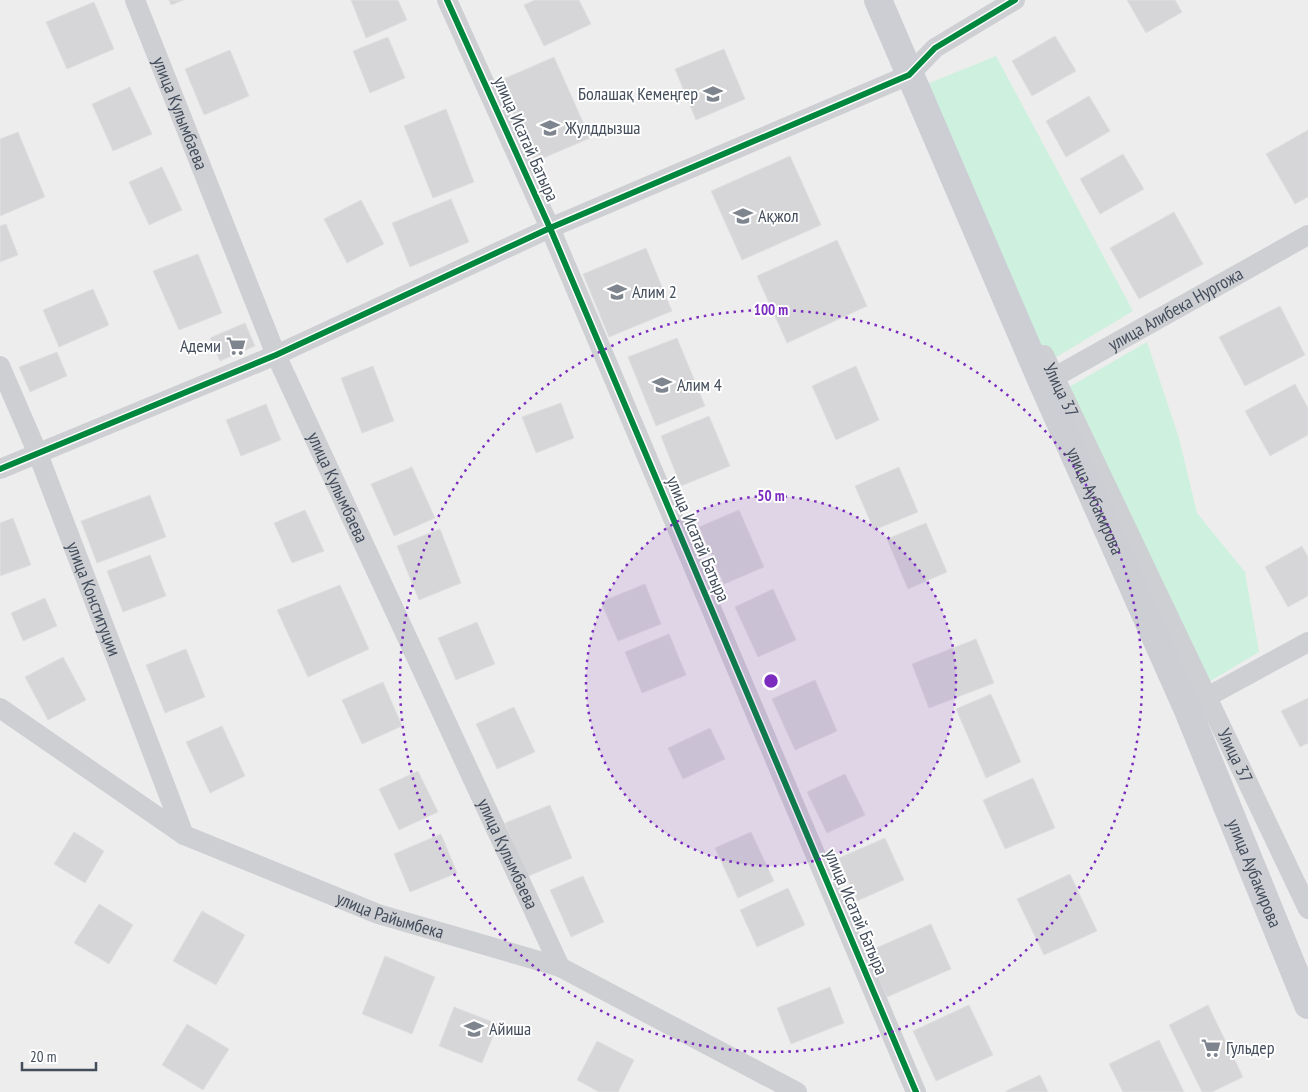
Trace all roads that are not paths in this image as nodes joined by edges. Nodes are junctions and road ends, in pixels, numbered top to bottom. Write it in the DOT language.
graph roads {
  1 [pos="135,0"];
  2 [pos="447,0"];
  3 [pos="878,0"];
  4 [pos="891,0"];
  5 [pos="1015,0"];
  6 [pos="909,74"];
  7 [pos="550,228"];
  8 [pos="1308,235"];
  9 [pos="276,355"];
  10 [pos="0,366"];
  11 [pos="1043,384"];
  12 [pos="38,454"];
  13 [pos="0,469"];
  14 [pos="1308,642"];
  15 [pos="0,708"];
  16 [pos="1187,708"];
  17 [pos="184,835"];
  18 [pos="1308,909"];
  19 [pos="560,967"];
  20 [pos="1308,1005"];
  21 [pos="797,1092"];
  22 [pos="916,1092"];
  1 -- 9 [label="street, улица Кулымбаева"];
  2 -- 7 [label="street, улица Исатай Батыра"];
  3 -- 6 [label="main road, улица Аубакирова"];
  4 -- 18 [label="street, Улица 37"];
  5 -- 6 [label="street"];
  6 -- 7 [label="street"];
  6 -- 11 [label="main road, улица Аубакирова"];
  7 -- 9 [label="street"];
  7 -- 22 [label="street, улица Исатай Батыра"];
  8 -- 11 [label="street, улица Алибека Нургожа"];
  9 -- 12 [label="street"];
  9 -- 19 [label="street, улица Кулымбаева"];
  10 -- 12 [label="street, улица Конституции"];
  11 -- 16 [label="main road, улица Аубакирова"];
  12 -- 13 [label="street"];
  12 -- 17 [label="street, улица Конституции"];
  14 -- 16 [label="street"];
  15 -- 17 [label="street, улица Райымбека"];
  16 -- 20 [label="main road, улица Аубакирова"];
  17 -- 19 [label="street, улица Райымбека"];
  19 -- 21 [label="street, улица Райымбека"];
}
